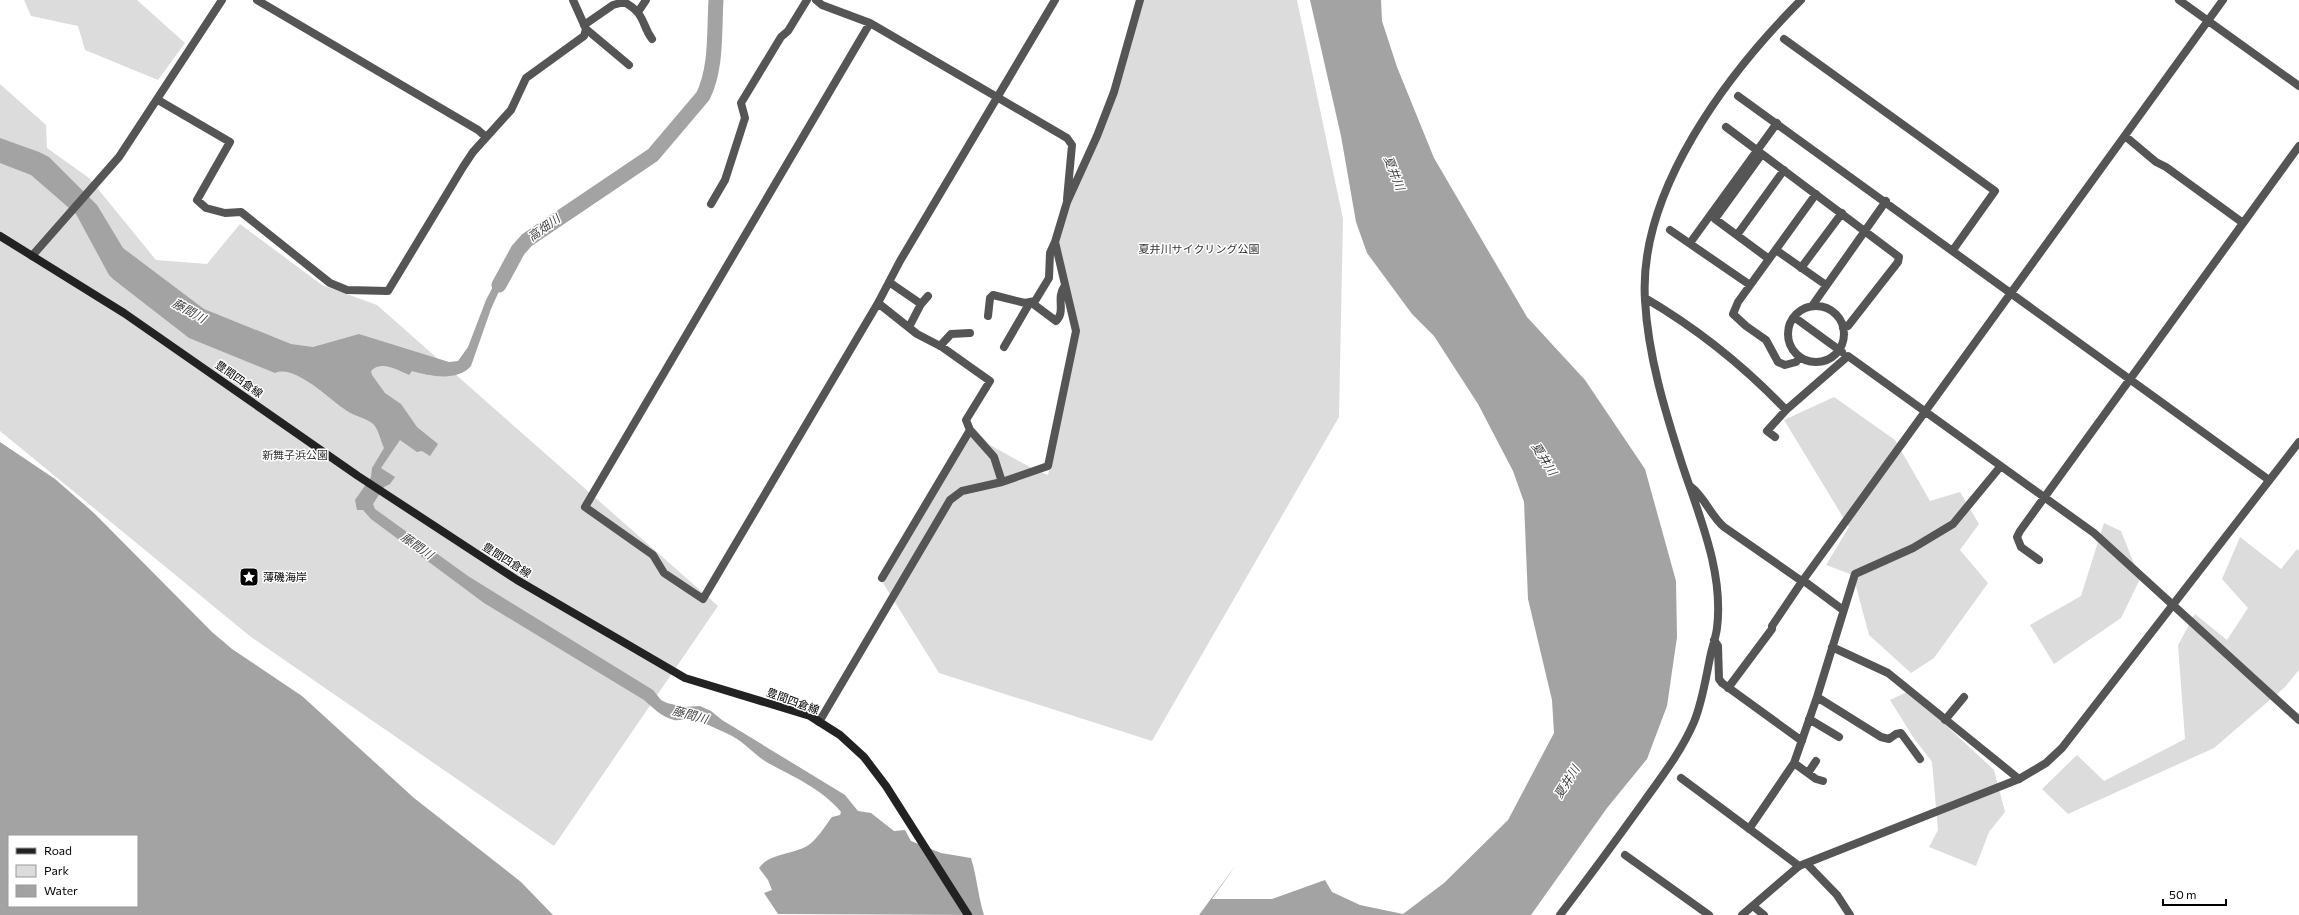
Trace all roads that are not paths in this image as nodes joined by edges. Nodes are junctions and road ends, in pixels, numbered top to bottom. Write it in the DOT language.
graph roads {
  1 [pos="222,0"];
  2 [pos="257,0"];
  3 [pos="573,0"];
  4 [pos="646,0"];
  5 [pos="807,0"];
  6 [pos="816,0"];
  7 [pos="1055,0"];
  8 [pos="1140,0"];
  9 [pos="1801,0"];
  10 [pos="2179,0"];
  11 [pos="2223,0"];
  12 [pos="638,12"];
  13 [pos="2208,21"];
  14 [pos="870,23"];
  15 [pos="585,27"];
  16 [pos="652,39"];
  17 [pos="1784,39"];
  18 [pos="629,65"];
  19 [pos="2299,86"];
  20 [pos="1738,96"];
  21 [pos="998,97"];
  22 [pos="158,100"];
  23 [pos="1777,123"];
  24 [pos="1726,127"];
  25 [pos="2126,136"];
  26 [pos="486,137"];
  27 [pos="2299,146"];
  28 [pos="1759,152"];
  29 [pos="1784,170"];
  30 [pos="1816,194"];
  31 [pos="1886,201"];
  32 [pos="1067,202"];
  33 [pos="711,204"];
  34 [pos="1842,213"];
  35 [pos="2243,223"];
  36 [pos="1670,230"];
  37 [pos="1865,230"];
  38 [pos="1737,235"];
  39 [pos="0,236"];
  40 [pos="1055,242"];
  41 [pos="1690,243"];
  42 [pos="1776,250"];
  43 [pos="1953,250"];
  44 [pos="32,256"];
  45 [pos="1769,259"];
  46 [pos="1801,268"];
  47 [pos="889,282"];
  48 [pos="1750,284"];
  49 [pos="1826,286"];
  50 [pos="1064,287"];
  51 [pos="2012,293"];
  52 [pos="928,296"];
  53 [pos="1645,298"];
  54 [pos="878,303"];
  55 [pos="1030,303"];
  56 [pos="921,304"];
  57 [pos="1812,306"];
  58 [pos="988,316"];
  59 [pos="1794,317"];
  60 [pos="909,327"];
  61 [pos="1843,328"];
  62 [pos="970,333"];
  63 [pos="940,346"];
  64 [pos="1004,347"];
  65 [pos="1839,349"];
  66 [pos="1800,356"];
  67 [pos="1848,356"];
  68 [pos="2130,379"];
  69 [pos="1786,410"];
  70 [pos="1926,413"];
  71 [pos="970,430"];
  72 [pos="1775,437"];
  73 [pos="2299,442"];
  74 [pos="2000,467"];
  75 [pos="2270,480"];
  76 [pos="1002,482"];
  77 [pos="1690,486"];
  78 [pos="2044,498"];
  79 [pos="2039,560"];
  80 [pos="882,578"];
  81 [pos="1803,582"];
  82 [pos="2171,605"];
  83 [pos="1843,610"];
  84 [pos="1714,640"];
  85 [pos="1832,647"];
  86 [pos="1728,688"];
  87 [pos="1817,697"];
  88 [pos="1964,697"];
  89 [pos="1809,719"];
  90 [pos="1945,720"];
  91 [pos="2299,720"];
  92 [pos="819,722"];
  93 [pos="1839,737"];
  94 [pos="1802,741"];
  95 [pos="1920,759"];
  96 [pos="1816,762"];
  97 [pos="1794,763"];
  98 [pos="1808,773"];
  99 [pos="1681,778"];
  100 [pos="2019,779"];
  101 [pos="1823,780"];
  102 [pos="1749,829"];
  103 [pos="1625,855"];
  104 [pos="1803,865"];
  105 [pos="1753,906"];
  106 [pos="968,915"];
  107 [pos="1560,915"];
  108 [pos="1709,915"];
  109 [pos="1742,915"];
  110 [pos="1764,915"];
  111 [pos="1850,915"];
  1 -- 22 [label="street"];
  2 -- 26 [label="street"];
  3 -- 15 [label="street"];
  4 -- 12 [label="street"];
  5 -- 33 [label="street"];
  6 -- 14 [label="street"];
  7 -- 21 [label="street"];
  8 -- 32 [label="street"];
  9 -- 53 [label="street"];
  10 -- 13 [label="street"];
  11 -- 13 [label="street"];
  12 -- 15 [label="street"];
  12 -- 16 [label="street"];
  13 -- 19 [label="street"];
  13 -- 25 [label="street"];
  14 -- 21 [label="street"];
  14 -- 54 [label="street"];
  15 -- 18 [label="street"];
  15 -- 26 [label="street"];
  17 -- 43 [label="street"];
  20 -- 23 [label="street"];
  21 -- 32 [label="street"];
  21 -- 47 [label="street"];
  22 -- 26 [label="street"];
  22 -- 44 [label="street"];
  23 -- 28 [label="street"];
  23 -- 31 [label="street"];
  24 -- 28 [label="street"];
  25 -- 35 [label="street"];
  25 -- 51 [label="street"];
  27 -- 35 [label="street"];
  28 -- 29 [label="street"];
  28 -- 38 [label="street"];
  28 -- 41 [label="street"];
  29 -- 30 [label="street"];
  29 -- 38 [label="street"];
  30 -- 34 [label="street"];
  30 -- 42 [label="street"];
  31 -- 37 [label="street"];
  31 -- 43 [label="street"];
  32 -- 40 [label="street"];
  34 -- 37 [label="street"];
  34 -- 46 [label="street"];
  35 -- 68 [label="street"];
  36 -- 41 [label="street"];
  37 -- 49 [label="street"];
  37 -- 61 [label="street"];
  38 -- 45 [label="street"];
  39 -- 44 [label="main road, 豊間四倉線"];
  40 -- 50 [label="street"];
  40 -- 55 [label="street"];
  41 -- 48 [label="street"];
  42 -- 45 [label="street"];
  42 -- 46 [label="street"];
  43 -- 51 [label="street"];
  44 -- 92 [label="main road, 豊間四倉線"];
  45 -- 48 [label="street"];
  46 -- 49 [label="street"];
  47 -- 54 [label="street"];
  47 -- 56 [label="street"];
  48 -- 66 [label="street"];
  49 -- 57 [label="street"];
  50 -- 55 [label="street"];
  50 -- 76 [label="street"];
  51 -- 68 [label="street"];
  51 -- 70 [label="street"];
  52 -- 56 [label="street"];
  53 -- 69 [label="street"];
  53 -- 77 [label="street"];
  54 -- 60 [label="street"];
  55 -- 58 [label="street"];
  55 -- 64 [label="street"];
  56 -- 60 [label="street"];
  57 -- 59 [label="street"];
  57 -- 61 [label="street"];
  59 -- 65 [label="street"];
  59 -- 66 [label="street"];
  60 -- 63 [label="street"];
  61 -- 65 [label="street"];
  62 -- 63 [label="street"];
  63 -- 71 [label="street"];
  65 -- 66 [label="street"];
  65 -- 67 [label="street"];
  67 -- 69 [label="street"];
  67 -- 70 [label="street"];
  68 -- 75 [label="street"];
  68 -- 78 [label="street"];
  69 -- 72 [label="street"];
  70 -- 74 [label="street"];
  70 -- 81 [label="street"];
  71 -- 76 [label="street"];
  71 -- 80 [label="street"];
  73 -- 75 [label="street"];
  74 -- 78 [label="street"];
  74 -- 83 [label="street"];
  75 -- 82 [label="street"];
  76 -- 92 [label="street"];
  77 -- 81 [label="street"];
  77 -- 84 [label="street"];
  78 -- 79 [label="street"];
  78 -- 82 [label="street"];
  81 -- 83 [label="street"];
  81 -- 86 [label="street"];
  82 -- 91 [label="street"];
  82 -- 100 [label="street"];
  83 -- 85 [label="street"];
  84 -- 86 [label="street"];
  84 -- 107 [label="street"];
  85 -- 87 [label="street"];
  85 -- 90 [label="street"];
  86 -- 94 [label="street"];
  87 -- 89 [label="street"];
  87 -- 95 [label="street"];
  88 -- 90 [label="street"];
  89 -- 93 [label="street"];
  89 -- 94 [label="street"];
  90 -- 100 [label="street"];
  92 -- 106 [label="main road, 豊間四倉線"];
  94 -- 97 [label="street"];
  96 -- 98 [label="street"];
  97 -- 98 [label="street"];
  97 -- 102 [label="street"];
  98 -- 101 [label="street"];
  99 -- 102 [label="street"];
  100 -- 104 [label="street"];
  102 -- 104 [label="street"];
  103 -- 108 [label="street"];
  104 -- 105 [label="street"];
  104 -- 111 [label="street"];
  105 -- 109 [label="street"];
  105 -- 110 [label="street"];
}
